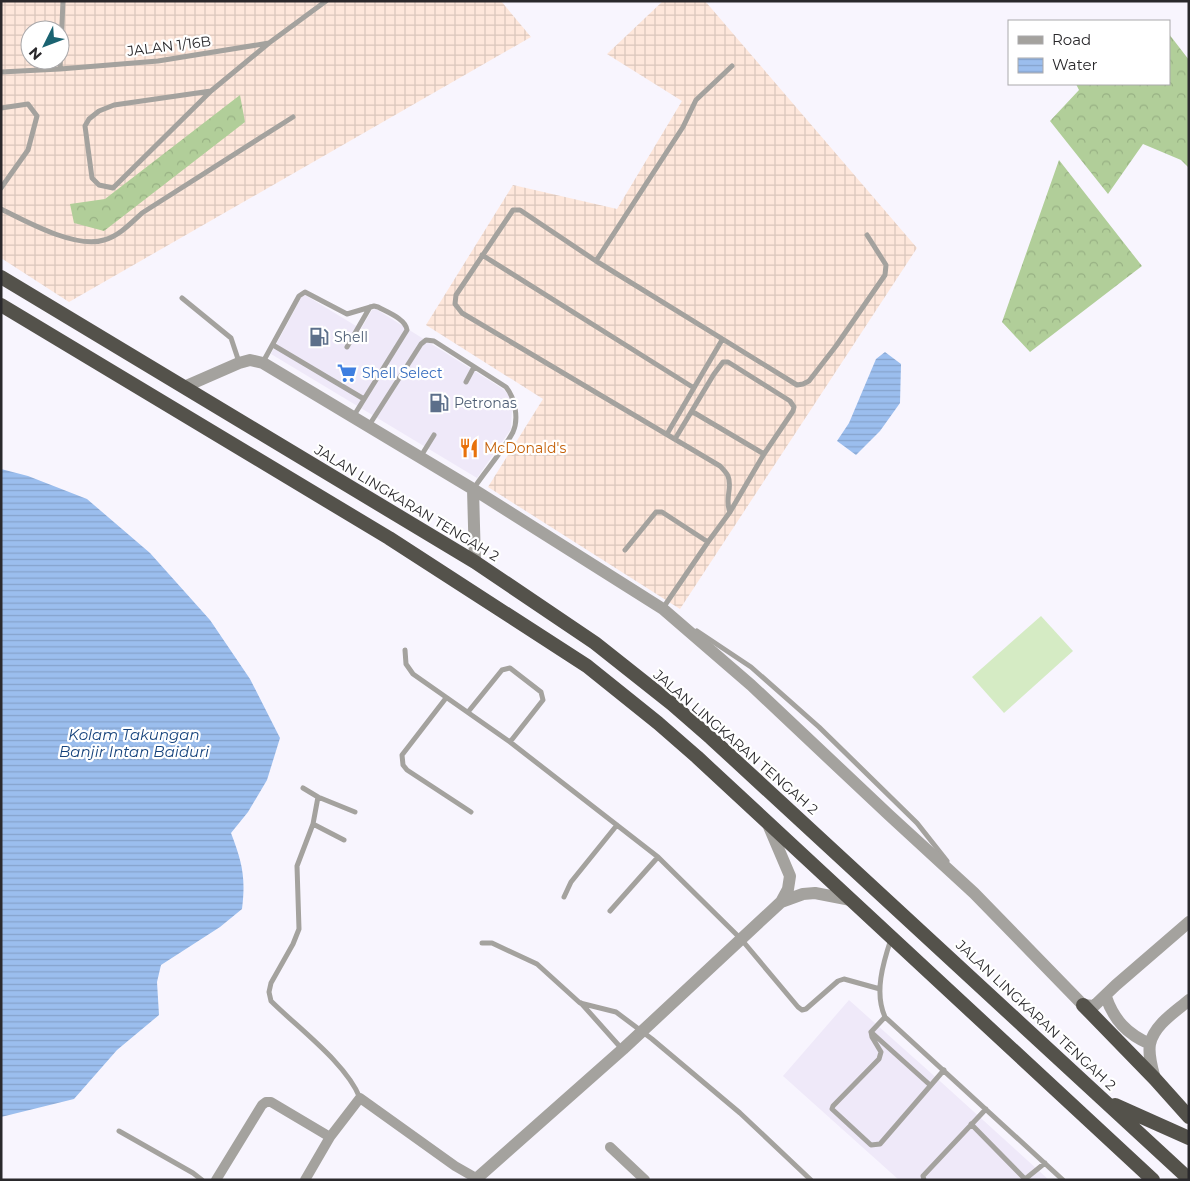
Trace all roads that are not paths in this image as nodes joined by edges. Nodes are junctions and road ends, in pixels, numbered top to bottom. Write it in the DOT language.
graph roads {
  1 [pos="63,1"];
  2 [pos="326,1"];
  3 [pos="62,20"];
  4 [pos="269,43"];
  5 [pos="732,66"];
  6 [pos="70,68"];
  7 [pos="40,70"];
  8 [pos="1,72"];
  9 [pos="211,91"];
  10 [pos="1,108"];
  11 [pos="293,117"];
  12 [pos="1,188"];
  13 [pos="1,210"];
  14 [pos="867,236"];
  15 [pos="482,255"];
  16 [pos="596,260"];
  17 [pos="1,277"];
  18 [pos="182,298"];
  19 [pos="1,305"];
  20 [pos="370,307"];
  21 [pos="722,340"];
  22 [pos="273,345"];
  23 [pos="347,347"];
  24 [pos="239,363"];
  25 [pos="263,363"];
  26 [pos="474,367"];
  27 [pos="466,382"];
  28 [pos="184,387"];
  29 [pos="694,388"];
  30 [pos="364,399"];
  31 [pos="693,412"];
  32 [pos="353,417"];
  33 [pos="368,428"];
  34 [pos="667,434"];
  35 [pos="434,435"];
  36 [pos="676,439"];
  37 [pos="764,454"];
  38 [pos="420,459"];
  39 [pos="473,489"];
  40 [pos="730,512"];
  41 [pos="708,542"];
  42 [pos="625,550"];
  43 [pos="475,562"];
  44 [pos="663,609"];
  45 [pos="405,650"];
  46 [pos="446,698"];
  47 [pos="468,712"];
  48 [pos="510,742"];
  49 [pos="303,788"];
  50 [pos="318,797"];
  51 [pos="355,812"];
  52 [pos="470,812"];
  53 [pos="767,822"];
  54 [pos="313,824"];
  55 [pos="617,826"];
  56 [pos="344,840"];
  57 [pos="658,857"];
  58 [pos="564,897"];
  59 [pos="851,900"];
  60 [pos="781,902"];
  61 [pos="610,911"];
  62 [pos="1189,922"];
  63 [pos="892,937"];
  64 [pos="741,939"];
  65 [pos="482,943"];
  66 [pos="880,990"];
  67 [pos="1106,997"];
  68 [pos="1189,1000"];
  69 [pos="580,1003"];
  70 [pos="1083,1006"];
  71 [pos="885,1017"];
  72 [pos="641,1032"];
  73 [pos="871,1032"];
  74 [pos="1150,1044"];
  75 [pos="623,1049"];
  76 [pos="944,1070"];
  77 [pos="1154,1079"];
  78 [pos="930,1085"];
  79 [pos="360,1098"];
  80 [pos="1105,1101"];
  81 [pos="986,1109"];
  82 [pos="1189,1118"];
  83 [pos="972,1124"];
  84 [pos="119,1131"];
  85 [pos="330,1137"];
  86 [pos="1189,1138"];
  87 [pos="610,1147"];
  88 [pos="1045,1163"];
  89 [pos="475,1179"];
  90 [pos="1024,1179"];
  91 [pos="1189,1179"];
  92 [pos="202,1180"];
  93 [pos="216,1180"];
  94 [pos="305,1180"];
  95 [pos="646,1180"];
  96 [pos="811,1180"];
  97 [pos="924,1180"];
  98 [pos="1063,1180"];
  99 [pos="1153,1180"];
  1 -- 3 [label="lane"];
  2 -- 4 [label="lane, JALAN 1/16B"];
  4 -- 6 [label="lane, JALAN 1/16B"];
  4 -- 9 [label="lane"];
  5 -- 16 [label="lane"];
  7 -- 8 [label="lane, JALAN 1/16B"];
  9 -- 9 [label="lane"];
  10 -- 12 [label="lane"];
  11 -- 13 [label="lane"];
  14 -- 21 [label="lane"];
  15 -- 16 [label="lane"];
  15 -- 29 [label="lane"];
  15 -- 34 [label="lane"];
  16 -- 21 [label="lane"];
  17 -- 28 [label="highway, JALAN LINGKARAN TENGAH 2"];
  18 -- 24 [label="lane"];
  19 -- 53 [label="highway"];
  20 -- 22 [label="lane"];
  20 -- 23 [label="lane"];
  20 -- 30 [label="lane"];
  21 -- 29 [label="lane"];
  22 -- 25 [label="lane"];
  22 -- 30 [label="lane"];
  24 -- 25 [label="street"];
  24 -- 28 [label="street"];
  25 -- 32 [label="street"];
  26 -- 27 [label="lane"];
  26 -- 33 [label="lane"];
  26 -- 39 [label="lane"];
  28 -- 43 [label="highway, JALAN LINGKARAN TENGAH 2"];
  29 -- 34 [label="lane"];
  30 -- 32 [label="lane"];
  31 -- 36 [label="lane"];
  31 -- 37 [label="lane"];
  31 -- 37 [label="lane"];
  32 -- 33 [label="street"];
  33 -- 38 [label="street"];
  34 -- 36 [label="lane"];
  35 -- 38 [label="lane"];
  36 -- 40 [label="lane"];
  37 -- 40 [label="lane"];
  38 -- 39 [label="street"];
  39 -- 43 [label="street"];
  39 -- 44 [label="street"];
  40 -- 41 [label="lane"];
  41 -- 42 [label="lane"];
  41 -- 44 [label="lane"];
  43 -- 80 [label="highway, JALAN LINGKARAN TENGAH 2"];
  44 -- 70 [label="street"];
  45 -- 46 [label="lane"];
  46 -- 47 [label="lane"];
  46 -- 52 [label="lane"];
  47 -- 48 [label="lane"];
  47 -- 48 [label="lane"];
  48 -- 55 [label="lane"];
  49 -- 50 [label="lane"];
  50 -- 51 [label="lane"];
  50 -- 54 [label="lane"];
  53 -- 59 [label="highway"];
  53 -- 60 [label="street"];
  54 -- 56 [label="lane"];
  54 -- 79 [label="lane"];
  55 -- 57 [label="lane"];
  55 -- 58 [label="lane"];
  57 -- 61 [label="lane"];
  57 -- 64 [label="lane"];
  59 -- 60 [label="street"];
  59 -- 63 [label="highway"];
  60 -- 64 [label="street"];
  62 -- 67 [label="street"];
  63 -- 66 [label="lane"];
  63 -- 99 [label="highway"];
  64 -- 66 [label="lane"];
  64 -- 72 [label="street"];
  65 -- 69 [label="lane"];
  66 -- 71 [label="lane"];
  67 -- 70 [label="street"];
  67 -- 74 [label="street"];
  68 -- 74 [label="street"];
  69 -- 72 [label="lane"];
  69 -- 75 [label="lane"];
  70 -- 77 [label="highway"];
  71 -- 73 [label="lane"];
  71 -- 76 [label="lane"];
  72 -- 75 [label="street"];
  72 -- 96 [label="lane"];
  73 -- 78 [label="lane"];
  73 -- 78 [label="lane"];
  74 -- 77 [label="street"];
  75 -- 89 [label="street"];
  76 -- 78 [label="lane"];
  76 -- 81 [label="lane"];
  77 -- 82 [label="highway"];
  79 -- 85 [label="street"];
  79 -- 89 [label="street"];
  80 -- 86 [label="highway"];
  80 -- 91 [label="highway, JALAN LINGKARAN TENGAH 2"];
  81 -- 83 [label="lane"];
  81 -- 88 [label="lane"];
  83 -- 90 [label="lane"];
  83 -- 97 [label="lane"];
  84 -- 92 [label="lane"];
  85 -- 93 [label="street"];
  85 -- 94 [label="street"];
  87 -- 95 [label="street"];
  88 -- 90 [label="lane"];
  88 -- 98 [label="lane"];
}
